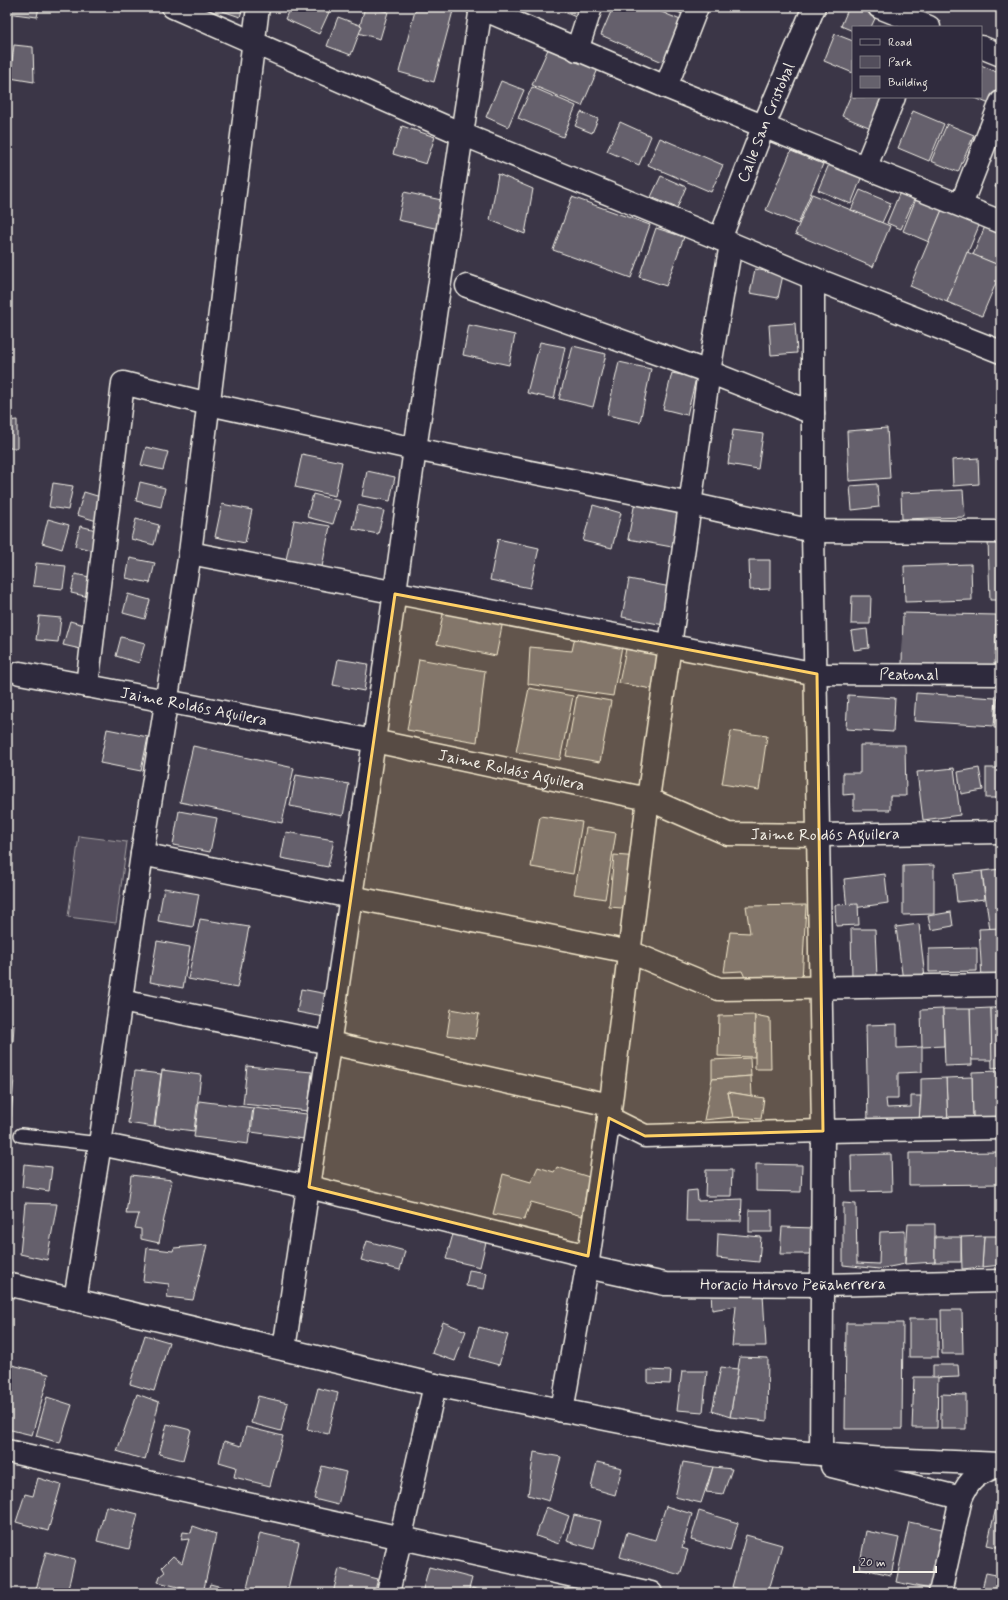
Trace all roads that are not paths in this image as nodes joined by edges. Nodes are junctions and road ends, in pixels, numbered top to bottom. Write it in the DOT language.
graph roads {
  1 [pos="173,7"];
  2 [pos="258,7"];
  3 [pos="480,7"];
  4 [pos="591,7"];
  5 [pos="697,7"];
  6 [pos="814,7"];
  7 [pos="879,7"];
  8 [pos="925,26"];
  9 [pos="252,42"];
  10 [pos="982,47"];
  11 [pos="577,50"];
  12 [pos="1001,55"];
  13 [pos="666,86"];
  14 [pos="894,98"];
  15 [pos="1001,102"];
  16 [pos="764,125"];
  17 [pos="462,134"];
  18 [pos="866,166"];
  19 [pos="961,205"];
  20 [pos="1001,222"];
  21 [pos="725,241"];
  22 [pos="813,278"];
  23 [pos="467,286"];
  24 [pos="1001,352"];
  25 [pos="709,372"];
  26 [pos="209,404"];
  27 [pos="813,413"];
  28 [pos="415,449"];
  29 [pos="690,504"];
  30 [pos="813,531"];
  31 [pos="1001,532"];
  32 [pos="190,553"];
  33 [pos="395,594"];
  34 [pos="670,646"];
  35 [pos="20,673"];
  36 [pos="817,674"];
  37 [pos="1001,675"];
  38 [pos="87,686"];
  39 [pos="167,701"];
  40 [pos="374,742"];
  41 [pos="648,800"];
  42 [pos="1001,832"];
  43 [pos="819,835"];
  44 [pos="142,854"];
  45 [pos="351,897"];
  46 [pos="630,952"];
  47 [pos="1001,985"];
  48 [pos="822,988"];
  49 [pos="121,1001"];
  50 [pos="330,1042"];
  51 [pos="610,1111"];
  52 [pos="1001,1128"];
  53 [pos="823,1131"];
  54 [pos="21,1135"];
  55 [pos="100,1144"];
  56 [pos="309,1187"];
  57 [pos="587,1262"];
  58 [pos="1001,1281"];
  59 [pos="7,1284"];
  60 [pos="822,1285"];
  61 [pos="75,1300"];
  62 [pos="284,1350"];
  63 [pos="435,1385"];
  64 [pos="562,1411"];
  65 [pos="770,1450"];
  66 [pos="7,1451"];
  67 [pos="821,1454"];
  68 [pos="1001,1464"];
  69 [pos="961,1498"];
  70 [pos="401,1538"];
  71 [pos="388,1593"];
  72 [pos="651,1593"];
  73 [pos="940,1593"];
  1 -- 9 [label="street"];
  2 -- 9 [label="street"];
  3 -- 11 [label="street"];
  3 -- 17 [label="street"];
  4 -- 11 [label="street"];
  5 -- 13 [label="street"];
  6 -- 16 [label="street, Calle San Cristobal"];
  7 -- 8 [label="street"];
  9 -- 17 [label="street"];
  9 -- 26 [label="street"];
  10 -- 12 [label="street"];
  11 -- 13 [label="street"];
  13 -- 16 [label="street"];
  14 -- 18 [label="street"];
  15 -- 19 [label="street"];
  16 -- 18 [label="street"];
  16 -- 21 [label="street, Calle San Cristobal"];
  17 -- 21 [label="street"];
  17 -- 28 [label="street"];
  18 -- 19 [label="street"];
  19 -- 20 [label="street"];
  21 -- 22 [label="street"];
  21 -- 25 [label="street, Calle San Cristobal"];
  22 -- 24 [label="street"];
  22 -- 27 [label="street"];
  23 -- 25 [label="street"];
  25 -- 27 [label="street"];
  25 -- 29 [label="street, Calle San Cristobal"];
  26 -- 28 [label="street"];
  26 -- 32 [label="street"];
  26 -- 38 [label="street"];
  27 -- 30 [label="street"];
  28 -- 29 [label="street"];
  28 -- 33 [label="street"];
  29 -- 30 [label="street"];
  29 -- 34 [label="street, Calle San Cristobal"];
  30 -- 31 [label="street"];
  30 -- 36 [label="street"];
  32 -- 33 [label="street"];
  32 -- 39 [label="street"];
  33 -- 34 [label="street"];
  33 -- 40 [label="street"];
  34 -- 36 [label="street"];
  34 -- 41 [label="street, Calle San Cristobal"];
  35 -- 38 [label="street, Jaime Roldós Aguilera"];
  36 -- 37 [label="street, Peatonal"];
  36 -- 43 [label="street"];
  38 -- 39 [label="street, Jaime Roldós Aguilera"];
  39 -- 40 [label="street, Jaime Roldós Aguilera"];
  39 -- 44 [label="street"];
  40 -- 41 [label="street, Jaime Roldós Aguilera"];
  40 -- 45 [label="street"];
  41 -- 43 [label="street, Jaime Roldós Aguilera"];
  41 -- 46 [label="street, Calle San Cristobal"];
  42 -- 43 [label="street, Jaime Roldós Aguilera"];
  43 -- 48 [label="street"];
  44 -- 45 [label="street"];
  44 -- 49 [label="street"];
  45 -- 46 [label="street"];
  45 -- 50 [label="street"];
  46 -- 48 [label="street"];
  46 -- 51 [label="street, Calle San Cristobal"];
  47 -- 48 [label="street"];
  48 -- 53 [label="street"];
  49 -- 50 [label="street"];
  49 -- 55 [label="street"];
  50 -- 51 [label="street"];
  50 -- 56 [label="street"];
  51 -- 53 [label="street"];
  51 -- 57 [label="street, Calle San Cristobal"];
  52 -- 53 [label="street"];
  53 -- 60 [label="street"];
  54 -- 55 [label="lane"];
  55 -- 56 [label="street, Horacio Hdrovo Peñaherrera"];
  55 -- 61 [label="street"];
  56 -- 57 [label="street, Horacio Hdrovo Peñaherrera"];
  56 -- 62 [label="street"];
  57 -- 60 [label="street, Horacio Hdrovo Peñaherrera"];
  57 -- 64 [label="street, Calle San Cristobal"];
  58 -- 60 [label="street, Horacio Hdrovo Peñaherrera"];
  59 -- 61 [label="street"];
  60 -- 67 [label="street"];
  61 -- 62 [label="street"];
  62 -- 63 [label="street"];
  63 -- 64 [label="street"];
  63 -- 70 [label="street"];
  64 -- 65 [label="street"];
  65 -- 67 [label="street"];
  65 -- 69 [label="street"];
  66 -- 70 [label="street"];
  67 -- 68 [label="street"];
  68 -- 69 [label="street"];
  69 -- 73 [label="street"];
  70 -- 71 [label="street"];
  70 -- 72 [label="street"];
}
